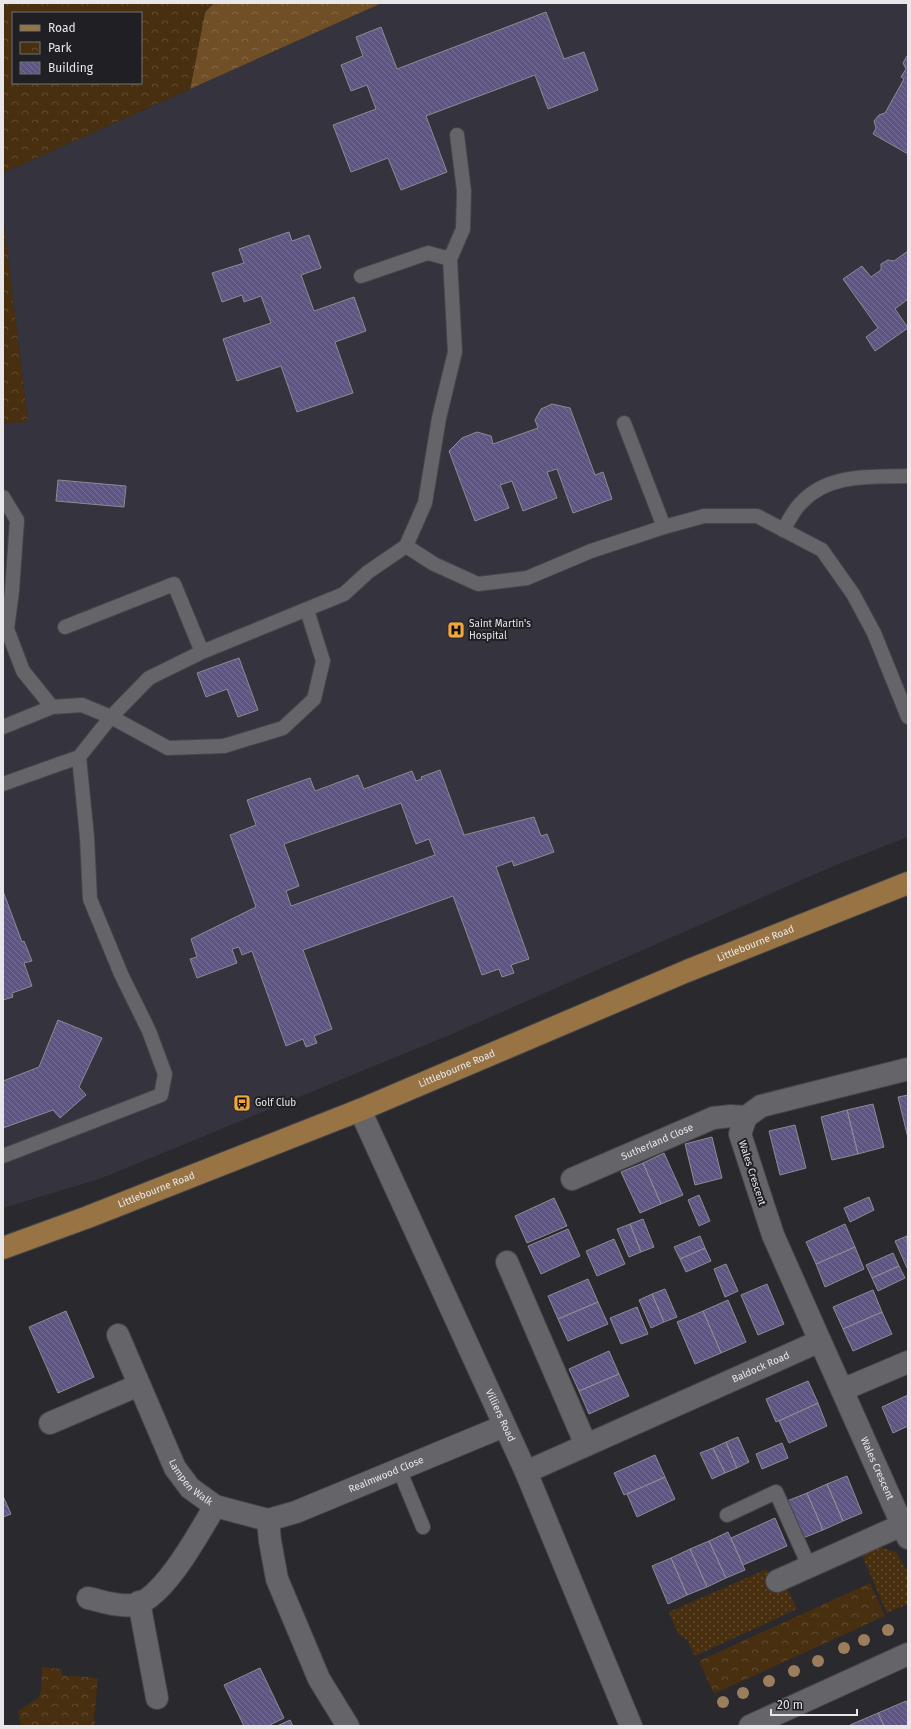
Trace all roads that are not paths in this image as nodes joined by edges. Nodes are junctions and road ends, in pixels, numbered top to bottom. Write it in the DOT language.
graph roads {
  1 [pos="457,135"];
  2 [pos="450,259"];
  3 [pos="361,276"];
  4 [pos="624,424"];
  5 [pos="908,476"];
  6 [pos="3,497"];
  7 [pos="664,527"];
  8 [pos="783,530"];
  9 [pos="406,546"];
  10 [pos="307,610"];
  11 [pos="65,627"];
  12 [pos="5,628"];
  13 [pos="202,652"];
  14 [pos="52,707"];
  15 [pos="112,717"];
  16 [pos="908,718"];
  17 [pos="3,727"];
  18 [pos="79,757"];
  19 [pos="3,784"];
  20 [pos="908,883"];
  21 [pos="908,1069"];
  22 [pos="360,1110"];
  23 [pos="746,1117"];
  24 [pos="3,1156"];
  25 [pos="572,1179"];
  26 [pos="3,1248"];
  27 [pos="507,1262"];
  28 [pos="118,1335"];
  29 [pos="820,1340"];
  30 [pos="908,1362"];
  31 [pos="138,1385"];
  32 [pos="842,1390"];
  33 [pos="50,1423"];
  34 [pos="504,1426"];
  35 [pos="586,1445"];
  36 [pos="399,1469"];
  37 [pos="526,1472"];
  38 [pos="216,1506"];
  39 [pos="727,1515"];
  40 [pos="268,1520"];
  41 [pos="423,1527"];
  42 [pos="905,1531"];
  43 [pos="809,1566"];
  44 [pos="777,1581"];
  45 [pos="88,1598"];
  46 [pos="139,1602"];
  47 [pos="908,1654"];
  48 [pos="158,1698"];
  49 [pos="348,1726"];
  50 [pos="630,1726"];
  51 [pos="750,1726"];
  1 -- 2 [label="lane"];
  2 -- 3 [label="lane"];
  2 -- 9 [label="lane"];
  4 -- 7 [label="lane"];
  5 -- 8 [label="lane"];
  6 -- 12 [label="lane"];
  7 -- 8 [label="lane"];
  7 -- 9 [label="lane"];
  8 -- 16 [label="lane"];
  9 -- 10 [label="lane"];
  10 -- 13 [label="lane"];
  10 -- 15 [label="lane"];
  11 -- 13 [label="lane"];
  12 -- 14 [label="lane"];
  13 -- 15 [label="lane"];
  14 -- 15 [label="lane"];
  14 -- 17 [label="lane"];
  15 -- 18 [label="lane"];
  18 -- 19 [label="lane"];
  18 -- 24 [label="lane"];
  20 -- 22 [label="main road, Littlebourne Road"];
  21 -- 23 [label="street"];
  22 -- 26 [label="main road, Littlebourne Road"];
  22 -- 34 [label="street, Villiers Road"];
  23 -- 25 [label="street, Sutherland Close"];
  23 -- 29 [label="street, Wales Crescent"];
  27 -- 35 [label="street"];
  28 -- 31 [label="street, Lampen Walk"];
  29 -- 32 [label="street"];
  29 -- 35 [label="street, Baldock Road"];
  30 -- 32 [label="street"];
  31 -- 33 [label="street"];
  31 -- 38 [label="street, Lampen Walk"];
  32 -- 42 [label="street, Wales Crescent"];
  34 -- 36 [label="street, Realmwood Close"];
  34 -- 37 [label="street, Villiers Road"];
  35 -- 37 [label="street, Baldock Road"];
  36 -- 40 [label="street, Realmwood Close"];
  36 -- 41 [label="lane"];
  37 -- 50 [label="street, Villiers Road"];
  38 -- 40 [label="street"];
  38 -- 46 [label="street, Lampen Walk"];
  39 -- 43 [label="lane"];
  40 -- 49 [label="street"];
  42 -- 43 [label="street, Wales Crescent"];
  43 -- 44 [label="street, Wales Crescent"];
  45 -- 46 [label="street, Lampen Walk"];
  46 -- 48 [label="street"];
  47 -- 51 [label="street"];
}
